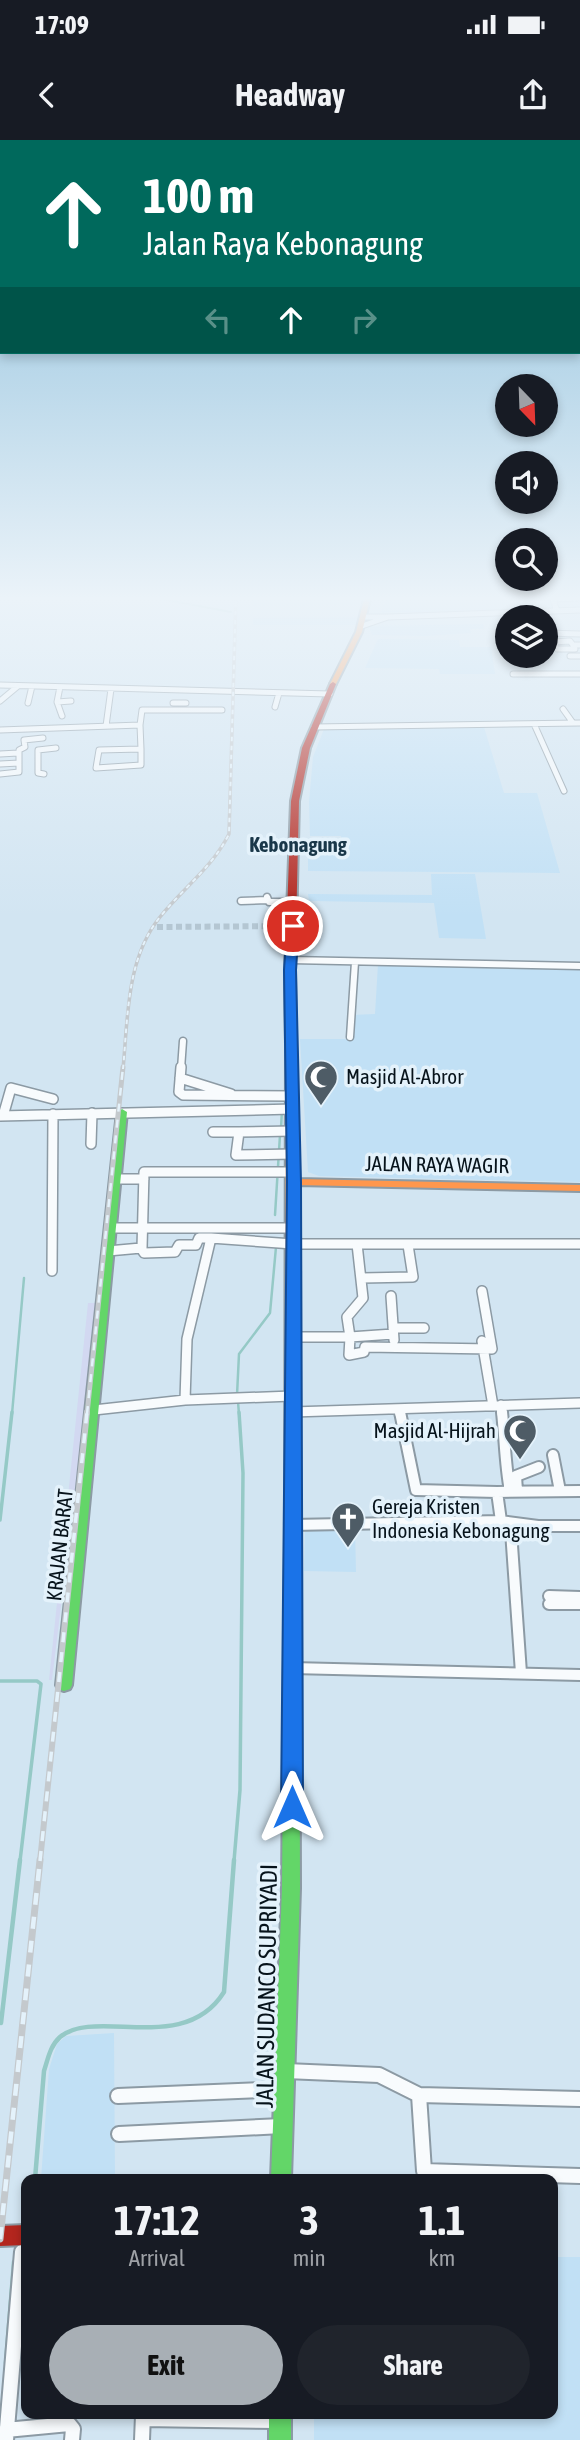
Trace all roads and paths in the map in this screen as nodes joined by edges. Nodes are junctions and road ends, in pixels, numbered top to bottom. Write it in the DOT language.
graph roads {
  1 [pos="57,702"];
  2 [pos="109,702"];
  3 [pos="173,702"];
  4 [pos="276,702"];
  5 [pos="326,702"];
  6 [pos="186,703"];
  7 [pos="172,706"];
  8 [pos="275,707"];
  9 [pos="563,709"];
  10 [pos="222,710"];
  11 [pos="62,716"];
  12 [pos="577,723"];
  13 [pos="534,724"];
  14 [pos="139,725"];
  15 [pos="106,726"];
  16 [pos="81,727"];
  17 [pos="314,727"];
  18 [pos="43,729"];
  19 [pos="0,730"];
  20 [pos="80,735"];
  21 [pos="43,738"];
  22 [pos="45,748"];
  23 [pos="56,748"];
  24 [pos="118,749"];
  25 [pos="142,749"];
  26 [pos="18,753"];
  27 [pos="0,754"];
  28 [pos="19,763"];
  29 [pos="0,764"];
  30 [pos="118,767"];
  31 [pos="0,774"];
  32 [pos="44,774"];
  33 [pos="564,791"];
  34 [pos="293,899"];
  35 [pos="240,901"];
  36 [pos="291,960"];
  37 [pos="355,962"];
  38 [pos="580,966"];
  39 [pos="350,1037"];
  40 [pos="183,1041"];
  41 [pos="180,1078"];
  42 [pos="239,1096"];
  43 [pos="52,1098"];
  44 [pos="292,1102"];
  45 [pos="122,1112"];
  46 [pos="92,1113"];
  47 [pos="53,1114"];
  48 [pos="2,1116"];
  49 [pos="287,1131"];
  50 [pos="213,1132"];
  51 [pos="239,1132"];
  52 [pos="92,1144"];
  53 [pos="288,1154"];
  54 [pos="236,1155"];
  55 [pos="231,1164"];
  56 [pos="285,1174"];
  57 [pos="144,1178"];
  58 [pos="115,1179"];
  59 [pos="580,1188"];
  60 [pos="141,1227"];
  61 [pos="111,1228"];
  62 [pos="293,1228"];
  63 [pos="211,1238"];
  64 [pos="276,1243"];
  65 [pos="293,1244"];
  66 [pos="357,1244"];
  67 [pos="580,1244"];
  68 [pos="408,1245"];
  69 [pos="142,1248"];
  70 [pos="108,1251"];
  71 [pos="52,1271"];
  72 [pos="362,1278"];
  73 [pos="482,1291"];
  74 [pos="391,1296"];
  75 [pos="424,1328"];
  76 [pos="393,1334"];
  77 [pos="293,1337"];
  78 [pos="350,1337"];
  79 [pos="482,1345"];
  80 [pos="292,1396"];
  81 [pos="184,1400"];
  82 [pos="580,1403"];
  83 [pos="497,1405"];
  84 [pos="399,1409"];
  85 [pos="94,1410"];
  86 [pos="292,1412"];
  87 [pos="553,1455"];
  88 [pos="539,1467"];
  89 [pos="513,1491"];
  90 [pos="560,1491"];
  91 [pos="580,1491"];
  92 [pos="497,1492"];
  93 [pos="501,1521"];
  94 [pos="292,1525"];
  95 [pos="580,1526"];
  96 [pos="580,1597"];
  97 [pos="580,1604"];
  98 [pos="292,1668"];
  99 [pos="521,1673"];
  100 [pos="580,1675"];
  101 [pos="64,1685"];
  102 [pos="286,2071"];
  103 [pos="286,2089"];
  104 [pos="419,2095"];
  105 [pos="118,2096"];
  106 [pos="580,2099"];
  107 [pos="284,2126"];
  108 [pos="119,2134"];
  109 [pos="280,2174"];
  110 [pos="541,2174"];
  111 [pos="558,2174"];
  112 [pos="580,2175"];
  113 [pos="21,2235"];
  114 [pos="0,2236"];
  115 [pos="21,2318"];
  116 [pos="143,2419"];
  117 [pos="280,2419"];
  118 [pos="6,2435"];
  119 [pos="72,2440"];
  120 [pos="142,2440"];
  121 [pos="280,2440"];
  1 -- 11 [label="street"];
  2 -- 15 [label="street"];
  3 -- 7 [label="street"];
  4 -- 8 [label="street"];
  5 -- 17 [label="main road, JALAN SUDANCO SUPRIYADI"];
  6 -- 7 [label="street"];
  7 -- 10 [label="street"];
  7 -- 14 [label="street"];
  9 -- 12 [label="street"];
  12 -- 13 [label="street"];
  13 -- 17 [label="street"];
  13 -- 33 [label="street"];
  14 -- 15 [label="street"];
  14 -- 25 [label="street"];
  15 -- 16 [label="street"];
  16 -- 18 [label="street"];
  16 -- 20 [label="street"];
  17 -- 34 [label="main road, JALAN SUDANCO SUPRIYADI"];
  18 -- 19 [label="street"];
  18 -- 21 [label="street"];
  21 -- 22 [label="street"];
  21 -- 26 [label="street"];
  22 -- 23 [label="street"];
  22 -- 32 [label="street"];
  24 -- 25 [label="street"];
  24 -- 30 [label="street"];
  24 -- 30 [label="street"];
  25 -- 30 [label="street"];
  26 -- 27 [label="street"];
  26 -- 28 [label="street"];
  28 -- 29 [label="street"];
  28 -- 31 [label="street"];
  34 -- 35 [label="street"];
  34 -- 36 [label="main road, JALAN SUDANCO SUPRIYADI"];
  36 -- 37 [label="street"];
  36 -- 44 [label="main road, JALAN SUDANCO SUPRIYADI"];
  37 -- 38 [label="street"];
  37 -- 39 [label="street"];
  40 -- 41 [label="street"];
  41 -- 42 [label="street"];
  41 -- 42 [label="street"];
  42 -- 44 [label="street"];
  43 -- 48 [label="street"];
  44 -- 45 [label="street"];
  44 -- 49 [label="main road, JALAN SUDANCO SUPRIYADI"];
  45 -- 46 [label="street"];
  45 -- 58 [label="main road, KRAJAN BARAT"];
  46 -- 47 [label="street"];
  46 -- 52 [label="street"];
  47 -- 48 [label="street"];
  47 -- 71 [label="street"];
  49 -- 51 [label="street"];
  49 -- 53 [label="main road, JALAN SUDANCO SUPRIYADI"];
  50 -- 51 [label="street"];
  51 -- 54 [label="street"];
  53 -- 54 [label="street"];
  53 -- 56 [label="main road, JALAN SUDANCO SUPRIYADI"];
  54 -- 55 [label="street"];
  56 -- 57 [label="street"];
  56 -- 59 [label="main road, JALAN RAYA WAGIR"];
  56 -- 62 [label="main road, JALAN SUDANCO SUPRIYADI"];
  57 -- 58 [label="street"];
  57 -- 60 [label="street"];
  58 -- 61 [label="main road, KRAJAN BARAT"];
  60 -- 61 [label="street"];
  60 -- 62 [label="street"];
  60 -- 69 [label="street"];
  61 -- 70 [label="main road, KRAJAN BARAT"];
  62 -- 65 [label="main road, JALAN SUDANCO SUPRIYADI"];
  63 -- 64 [label="street"];
  63 -- 69 [label="street"];
  63 -- 81 [label="street"];
  64 -- 65 [label="street"];
  65 -- 66 [label="street"];
  65 -- 77 [label="main road, JALAN SUDANCO SUPRIYADI"];
  66 -- 68 [label="street"];
  66 -- 72 [label="street"];
  67 -- 68 [label="street"];
  68 -- 72 [label="street"];
  69 -- 70 [label="street"];
  70 -- 85 [label="main road, KRAJAN BARAT"];
  72 -- 78 [label="street"];
  73 -- 79 [label="street"];
  74 -- 76 [label="street"];
  75 -- 76 [label="street"];
  76 -- 78 [label="street"];
  77 -- 78 [label="street"];
  77 -- 80 [label="main road, JALAN SUDANCO SUPRIYADI"];
  78 -- 79 [label="street"];
  79 -- 83 [label="street"];
  80 -- 81 [label="street"];
  80 -- 86 [label="main road, JALAN SUDANCO SUPRIYADI"];
  81 -- 85 [label="street"];
  82 -- 83 [label="street"];
  83 -- 84 [label="street"];
  83 -- 89 [label="street"];
  84 -- 86 [label="street"];
  84 -- 92 [label="street"];
  85 -- 101 [label="main road, KRAJAN BARAT"];
  86 -- 94 [label="main road, JALAN SUDANCO SUPRIYADI"];
  87 -- 90 [label="street"];
  88 -- 89 [label="street"];
  89 -- 90 [label="street"];
  89 -- 92 [label="street"];
  90 -- 91 [label="street"];
  92 -- 93 [label="street"];
  93 -- 94 [label="street"];
  93 -- 95 [label="street"];
  93 -- 99 [label="street"];
  94 -- 98 [label="main road, JALAN SUDANCO SUPRIYADI"];
  96 -- 97 [label="street"];
  98 -- 99 [label="street"];
  98 -- 102 [label="main road, JALAN SUDANCO SUPRIYADI"];
  99 -- 100 [label="street"];
  102 -- 103 [label="main road, JALAN SUDANCO SUPRIYADI"];
  102 -- 104 [label="street"];
  103 -- 105 [label="street"];
  103 -- 107 [label="main road, JALAN SUDANCO SUPRIYADI"];
  104 -- 106 [label="street"];
  104 -- 110 [label="street"];
  107 -- 108 [label="street"];
  107 -- 109 [label="main road, JALAN SUDANCO SUPRIYADI"];
  111 -- 112 [label="street"];
  113 -- 114 [label="main road"];
  115 -- 118 [label="street"];
  116 -- 120 [label="street"];
  117 -- 121 [label="main road"];
  118 -- 119 [label="street"];
}
